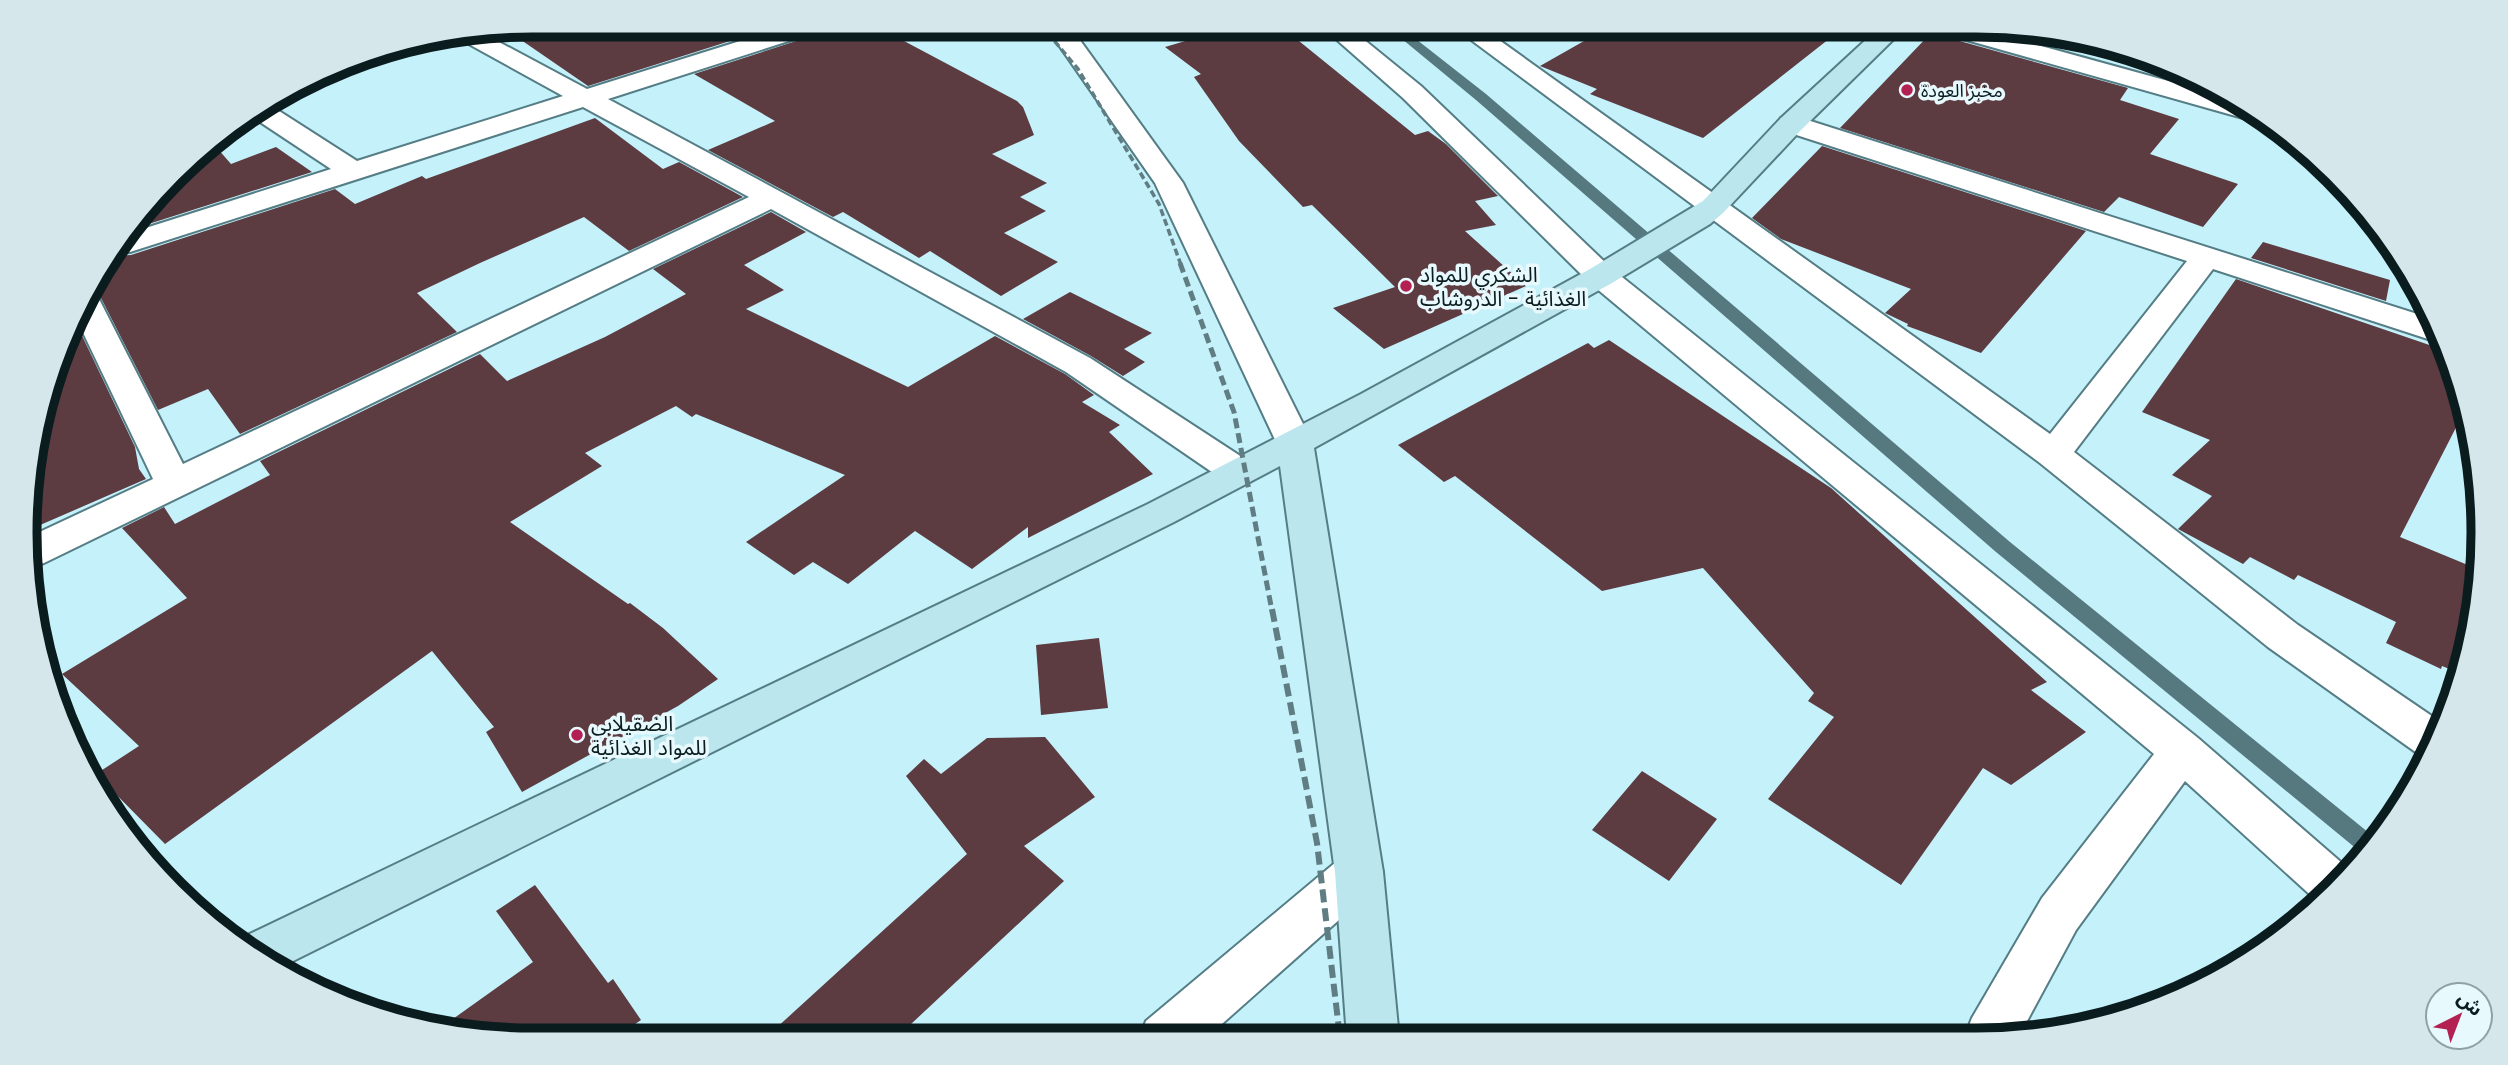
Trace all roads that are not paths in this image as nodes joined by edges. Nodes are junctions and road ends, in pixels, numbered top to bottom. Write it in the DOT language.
graph roads {
  1 [pos="774,37"];
  2 [pos="1066,37"];
  3 [pos="1347,37"];
  4 [pos="1480,37"];
  5 [pos="1882,37"];
  6 [pos="1987,37"];
  7 [pos="477,40"];
  8 [pos="587,98"];
  9 [pos="2226,105"];
  10 [pos="266,114"];
  11 [pos="1791,124"];
  12 [pos="354,172"];
  13 [pos="772,197"];
  14 [pos="1706,213"];
  15 [pos="131,242"];
  16 [pos="2206,258"];
  17 [pos="1612,270"];
  18 [pos="89,311"];
  19 [pos="2427,328"];
  20 [pos="1295,444"];
  21 [pos="2053,454"];
  22 [pos="1238,472"];
  23 [pos="174,484"];
  24 [pos="38,549"];
  25 [pos="2427,736"];
  26 [pos="2182,751"];
  27 [pos="1359,872"];
  28 [pos="2328,881"];
  29 [pos="265,950"];
  30 [pos="1996,1027"];
  31 [pos="1178,1028"];
  32 [pos="1372,1028"];
  1 -- 8 [label="street"];
  2 -- 20 [label="street"];
  3 -- 17 [label="street"];
  4 -- 14 [label="street"];
  5 -- 11 [label="street"];
  6 -- 9 [label="street"];
  7 -- 8 [label="street"];
  8 -- 12 [label="street"];
  8 -- 13 [label="street"];
  10 -- 12 [label="street"];
  11 -- 14 [label="street"];
  11 -- 16 [label="street"];
  12 -- 15 [label="street"];
  13 -- 22 [label="street"];
  13 -- 23 [label="street"];
  14 -- 17 [label="street"];
  14 -- 21 [label="street"];
  16 -- 19 [label="street"];
  16 -- 21 [label="street"];
  17 -- 20 [label="street"];
  17 -- 26 [label="street"];
  18 -- 23 [label="street"];
  20 -- 22 [label="street"];
  20 -- 27 [label="street"];
  21 -- 25 [label="street"];
  22 -- 29 [label="street"];
  23 -- 24 [label="street"];
  26 -- 28 [label="street"];
  26 -- 30 [label="street"];
  27 -- 31 [label="street"];
  27 -- 32 [label="street"];
}
